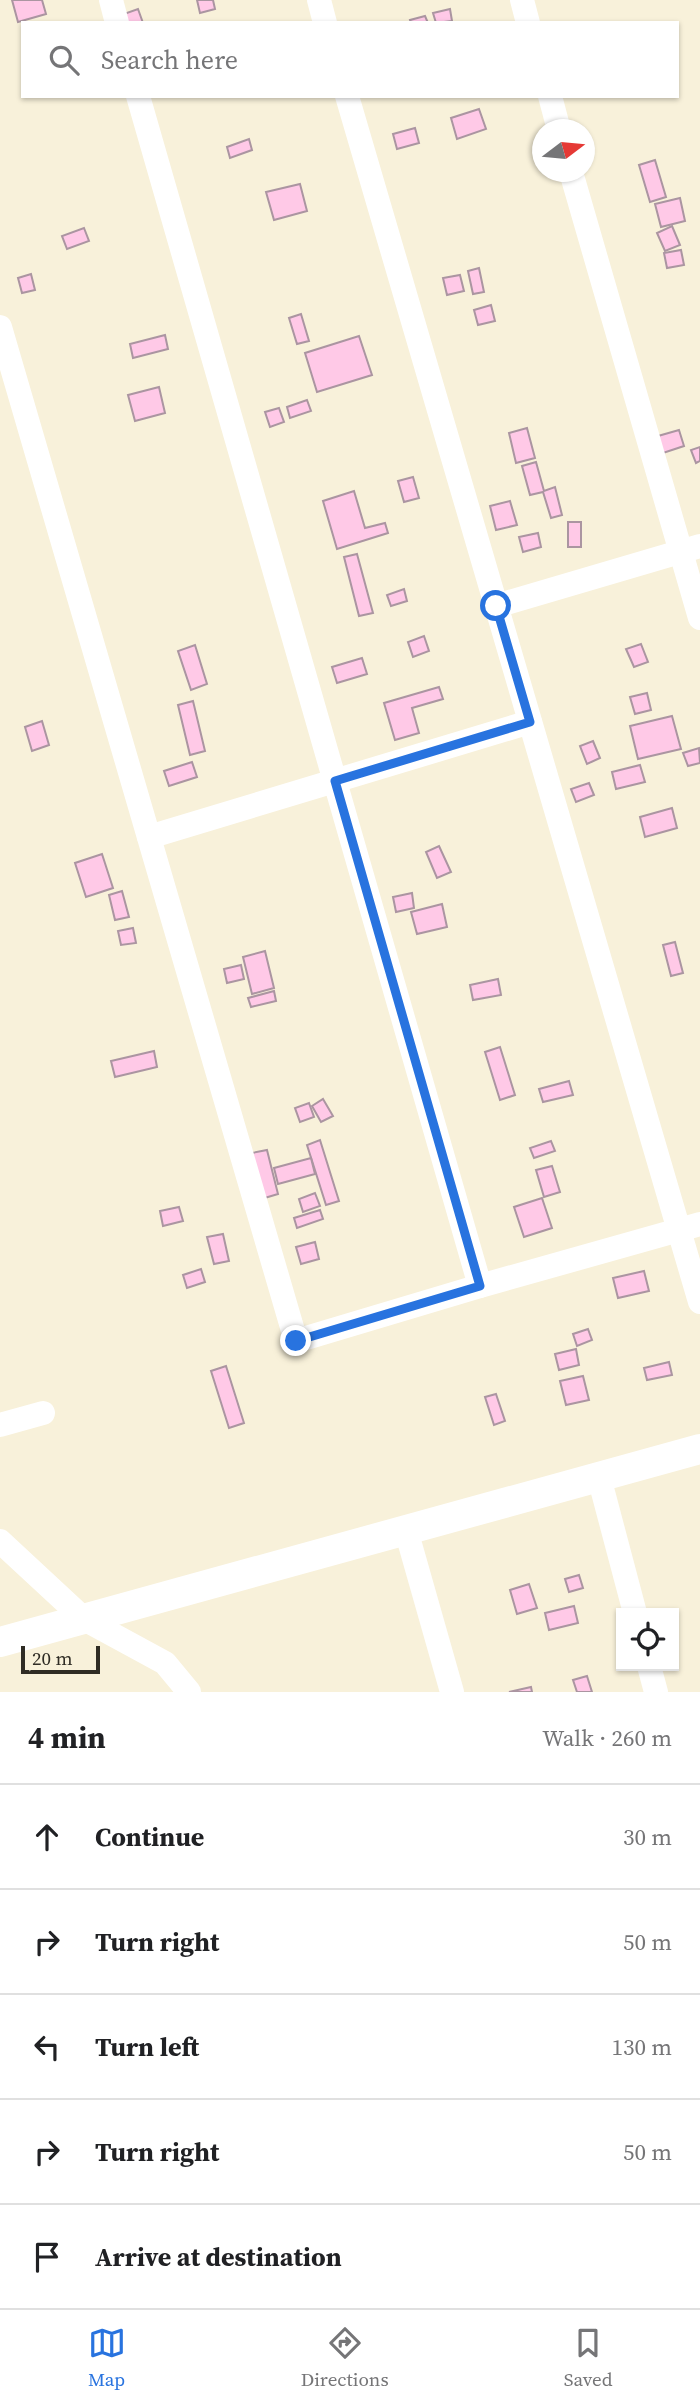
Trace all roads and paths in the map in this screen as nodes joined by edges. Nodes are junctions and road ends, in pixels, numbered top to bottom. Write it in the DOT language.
graph roads {
  1 [pos="111,0"];
  2 [pos="319,0"];
  3 [pos="522,0"];
  4 [pos="116,21"];
  5 [pos="325,21"];
  6 [pos="527,21"];
  7 [pos="139,98"];
  8 [pos="348,98"];
  9 [pos="551,98"];
  10 [pos="556,119"];
  11 [pos="574,182"];
  12 [pos="0,327"];
  13 [pos="690,549"];
  14 [pos="496,606"];
  15 [pos="700,618"];
  16 [pos="530,722"];
  17 [pos="335,781"];
  18 [pos="149,837"];
  19 [pos="690,1227"];
  20 [pos="480,1286"];
  21 [pos="700,1302"];
  22 [pos="43,1413"];
  23 [pos="0,1425"];
  24 [pos="700,1449"];
  25 [pos="599,1477"];
  26 [pos="407,1530"];
  27 [pos="0,1541"];
  28 [pos="634,1608"];
  29 [pos="84,1619"];
  30 [pos="0,1642"];
  31 [pos="650,1671"];
  32 [pos="189,1692"];
  33 [pos="452,1692"];
  34 [pos="656,1692"];
  1 -- 4 [label="street"];
  2 -- 5 [label="street"];
  3 -- 6 [label="street"];
  7 -- 17 [label="street"];
  8 -- 14 [label="street"];
  9 -- 10 [label="street"];
  11 -- 13 [label="street"];
  12 -- 18 [label="street"];
  13 -- 14 [label="street"];
  13 -- 15 [label="street"];
  14 -- 16 [label="street"];
  16 -- 17 [label="street"];
  16 -- 19 [label="street"];
  17 -- 18 [label="street"];
  17 -- 20 [label="street"];
  18 -- 20 [label="street"];
  19 -- 20 [label="street"];
  19 -- 21 [label="street"];
  22 -- 23 [label="street"];
  24 -- 25 [label="street"];
  25 -- 26 [label="street"];
  25 -- 28 [label="street"];
  26 -- 29 [label="street"];
  26 -- 33 [label="street"];
  27 -- 29 [label="street"];
  29 -- 30 [label="street"];
  29 -- 32 [label="street"];
  31 -- 34 [label="street"];
}
